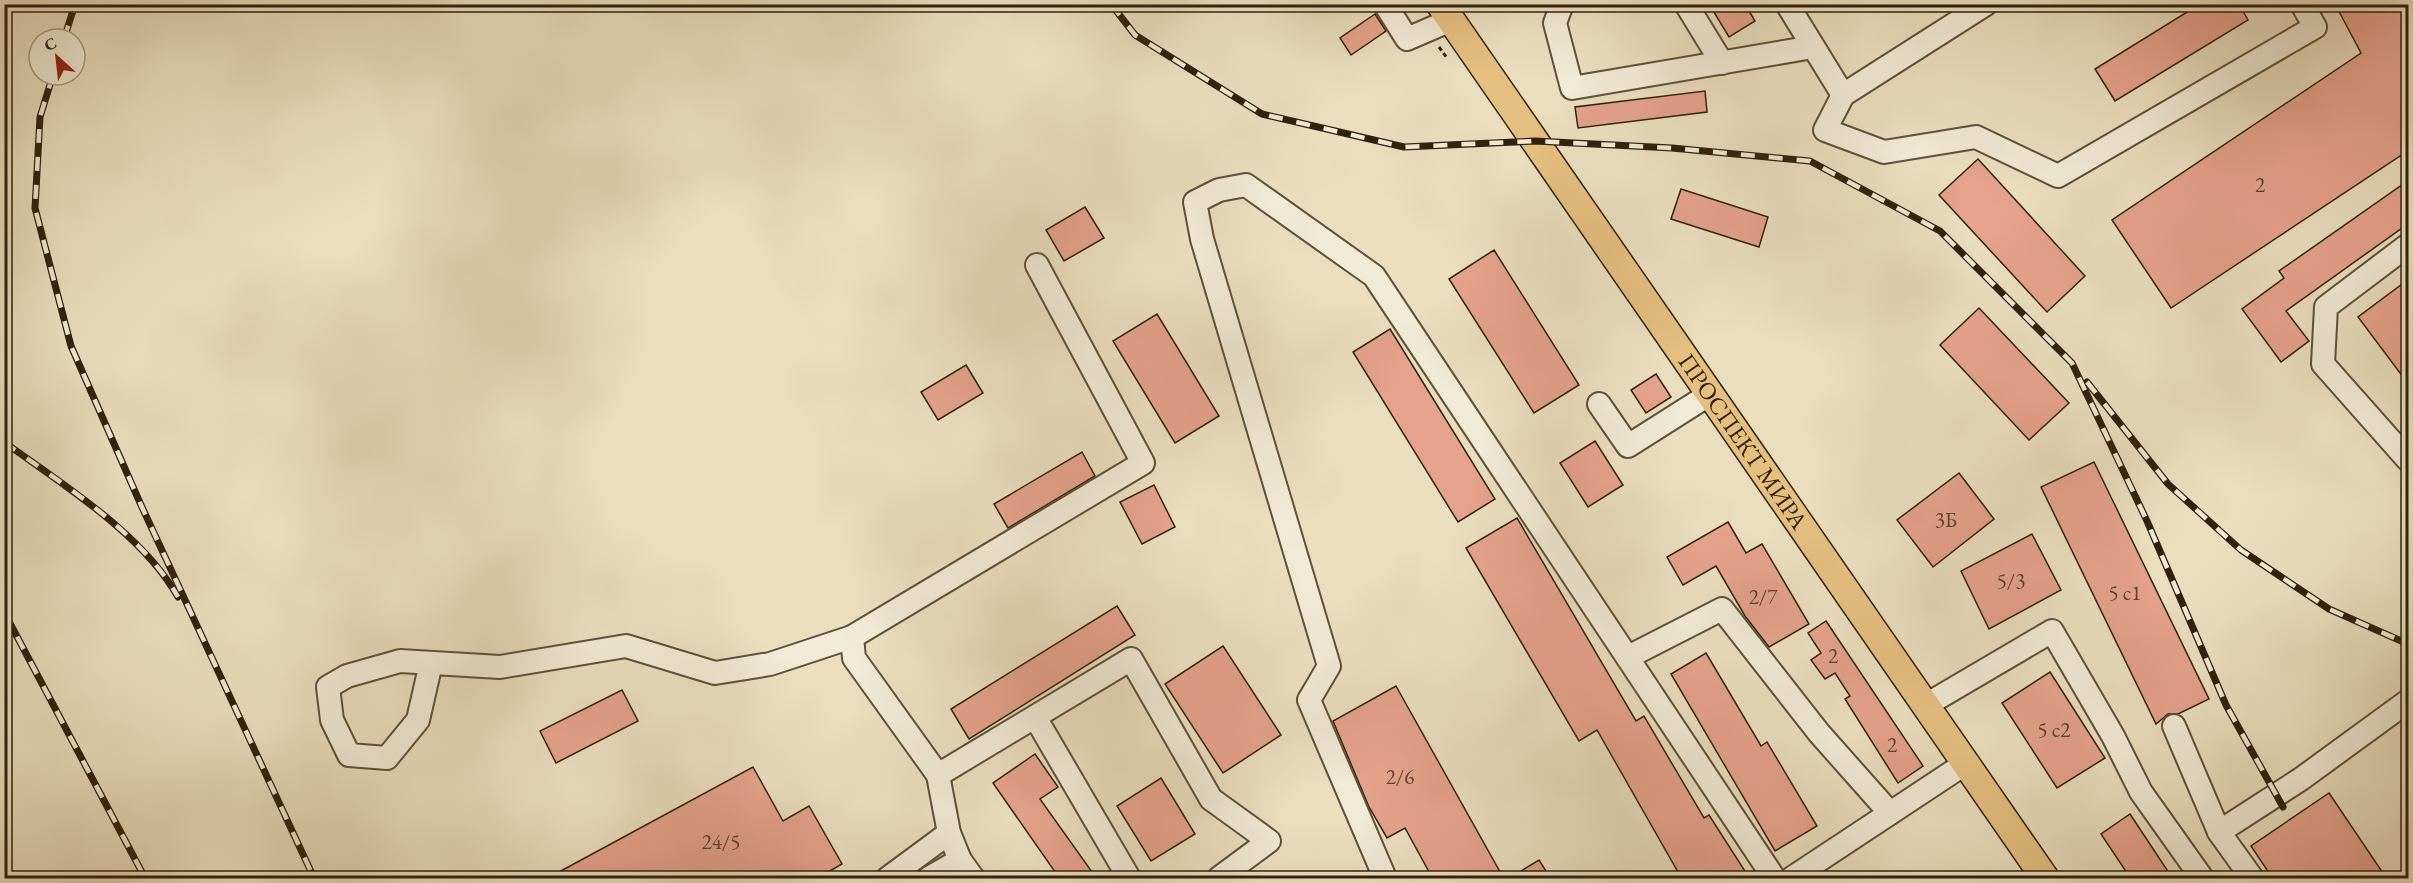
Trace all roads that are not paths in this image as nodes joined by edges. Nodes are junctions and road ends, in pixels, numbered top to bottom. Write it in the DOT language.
graph roads {
  1 [pos="1385,4"];
  2 [pos="1562,4"];
  3 [pos="1686,4"];
  4 [pos="1787,4"];
  5 [pos="1986,4"];
  6 [pos="2302,4"];
  7 [pos="1446,12"];
  8 [pos="1813,47"];
  9 [pos="1722,63"];
  10 [pos="1843,95"];
  11 [pos="2409,245"];
  12 [pos="1037,265"];
  13 [pos="1710,394"];
  14 [pos="1599,404"];
  15 [pos="2409,460"];
  16 [pos="852,637"];
  17 [pos="1628,657"];
  18 [pos="431,663"];
  19 [pos="2409,701"];
  20 [pos="1926,705"];
  21 [pos="1035,717"];
  22 [pos="2174,726"];
  23 [pos="1966,763"];
  24 [pos="938,775"];
  25 [pos="1890,813"];
  26 [pos="2219,831"];
  27 [pos="949,833"];
  28 [pos="960,860"];
  29 [pos="888,879"];
  30 [pos="929,879"];
  31 [pos="973,879"];
  32 [pos="1129,879"];
  33 [pos="1219,879"];
  34 [pos="1385,879"];
  35 [pos="1774,879"];
  36 [pos="1792,879"];
  37 [pos="2044,879"];
  38 [pos="2202,879"];
  39 [pos="2252,879"];
  1 -- 7 [label="street"];
  2 -- 9 [label="street"];
  3 -- 9 [label="street"];
  4 -- 8 [label="street"];
  5 -- 10 [label="street"];
  6 -- 10 [label="street"];
  7 -- 13 [label="main road, ПРОСПЕКТ МИРА"];
  8 -- 9 [label="street"];
  8 -- 10 [label="street"];
  11 -- 15 [label="street"];
  12 -- 16 [label="street"];
  13 -- 14 [label="street"];
  13 -- 20 [label="main road, ПРОСПЕКТ МИРА"];
  16 -- 18 [label="street"];
  16 -- 24 [label="street"];
  17 -- 25 [label="street"];
  17 -- 34 [label="street"];
  17 -- 35 [label="street"];
  18 -- 18 [label="street"];
  19 -- 26 [label="street"];
  20 -- 23 [label="main road, ПРОСПЕКТ МИРА"];
  20 -- 38 [label="street"];
  21 -- 24 [label="street"];
  21 -- 32 [label="street"];
  21 -- 33 [label="street"];
  22 -- 26 [label="street"];
  23 -- 25 [label="street"];
  23 -- 37 [label="main road, ПРОСПЕКТ МИРА"];
  24 -- 27 [label="street"];
  25 -- 36 [label="street"];
  26 -- 39 [label="street"];
  27 -- 28 [label="street"];
  27 -- 29 [label="street"];
  28 -- 30 [label="street"];
  28 -- 31 [label="street"];
}
